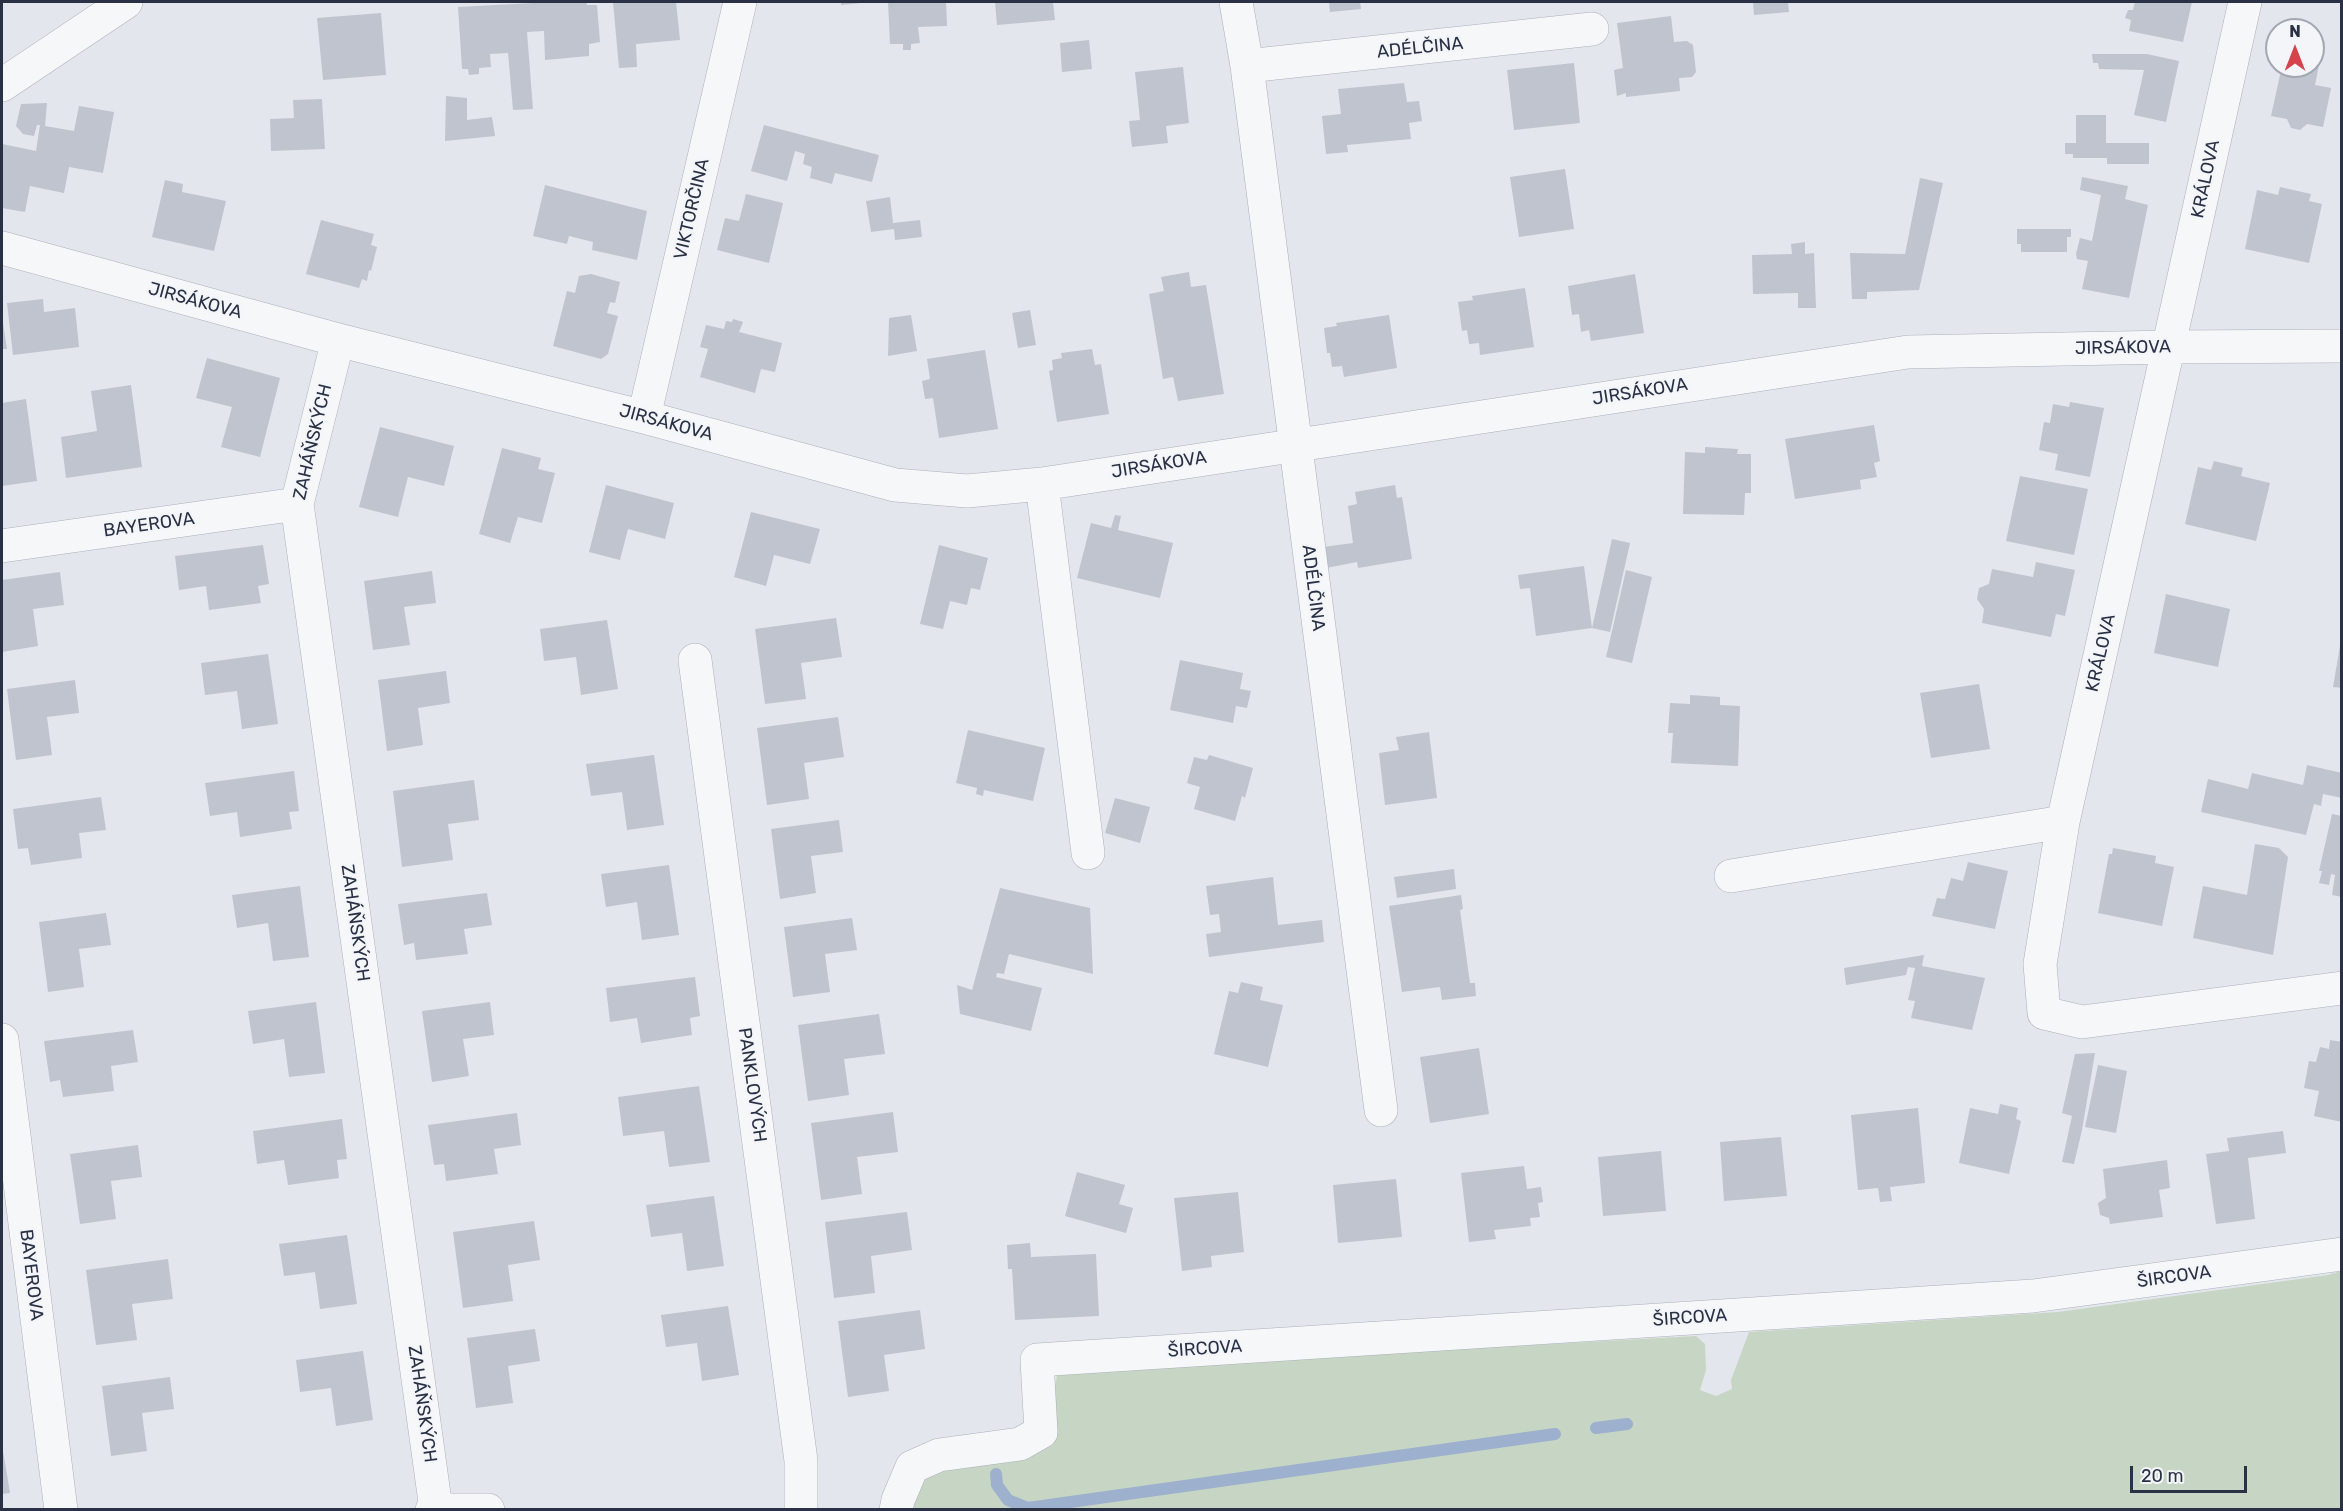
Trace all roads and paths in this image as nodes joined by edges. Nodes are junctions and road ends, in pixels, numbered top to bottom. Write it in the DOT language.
graph roads {
  1 [pos="126,2"];
  2 [pos="740,2"];
  3 [pos="1236,2"];
  4 [pos="2245,2"];
  5 [pos="1592,29"];
  6 [pos="1247,66"];
  7 [pos="2,85"];
  8 [pos="2,248"];
  9 [pos="338,339"];
  10 [pos="2342,346"];
  11 [pos="2170,347"];
  12 [pos="644,417"];
  13 [pos="1294,444"];
  14 [pos="1042,483"];
  15 [pos="297,504"];
  16 [pos="2,546"];
  17 [pos="695,660"];
  18 [pos="2063,822"];
  19 [pos="1088,853"];
  20 [pos="1731,876"];
  21 [pos="2342,988"];
  22 [pos="2,1040"];
  23 [pos="1381,1110"];
  24 [pos="2342,1254"];
  25 [pos="61,1509"];
  26 [pos="434,1509"];
  27 [pos="488,1509"];
  28 [pos="801,1509"];
  29 [pos="896,1509"];
  1 -- 7 [label="street"];
  2 -- 12 [label="street, VIKTORČINA"];
  3 -- 6 [label="street, ADÉLČINA"];
  4 -- 11 [label="street, KRÁLOVA"];
  5 -- 6 [label="street, ADÉLČINA"];
  6 -- 13 [label="street, ADÉLČINA"];
  8 -- 9 [label="street, JIRSÁKOVA"];
  9 -- 12 [label="street, JIRSÁKOVA"];
  9 -- 15 [label="street, ZAHÁŇSKÝCH"];
  10 -- 11 [label="street, JIRSÁKOVA"];
  11 -- 13 [label="street, JIRSÁKOVA"];
  11 -- 18 [label="street, KRÁLOVA"];
  12 -- 14 [label="street, JIRSÁKOVA"];
  13 -- 14 [label="street, JIRSÁKOVA"];
  13 -- 23 [label="street, ADÉLČINA"];
  14 -- 19 [label="street"];
  15 -- 16 [label="street, BAYEROVA"];
  15 -- 26 [label="street, ZAHÁŇSKÝCH"];
  17 -- 28 [label="street, PANKLOVÝCH"];
  18 -- 20 [label="street"];
  18 -- 21 [label="street, KRÁLOVA"];
  22 -- 25 [label="street, BAYEROVA"];
  24 -- 29 [label="street, ŠIRCOVA"];
  26 -- 27 [label="street"];
}
